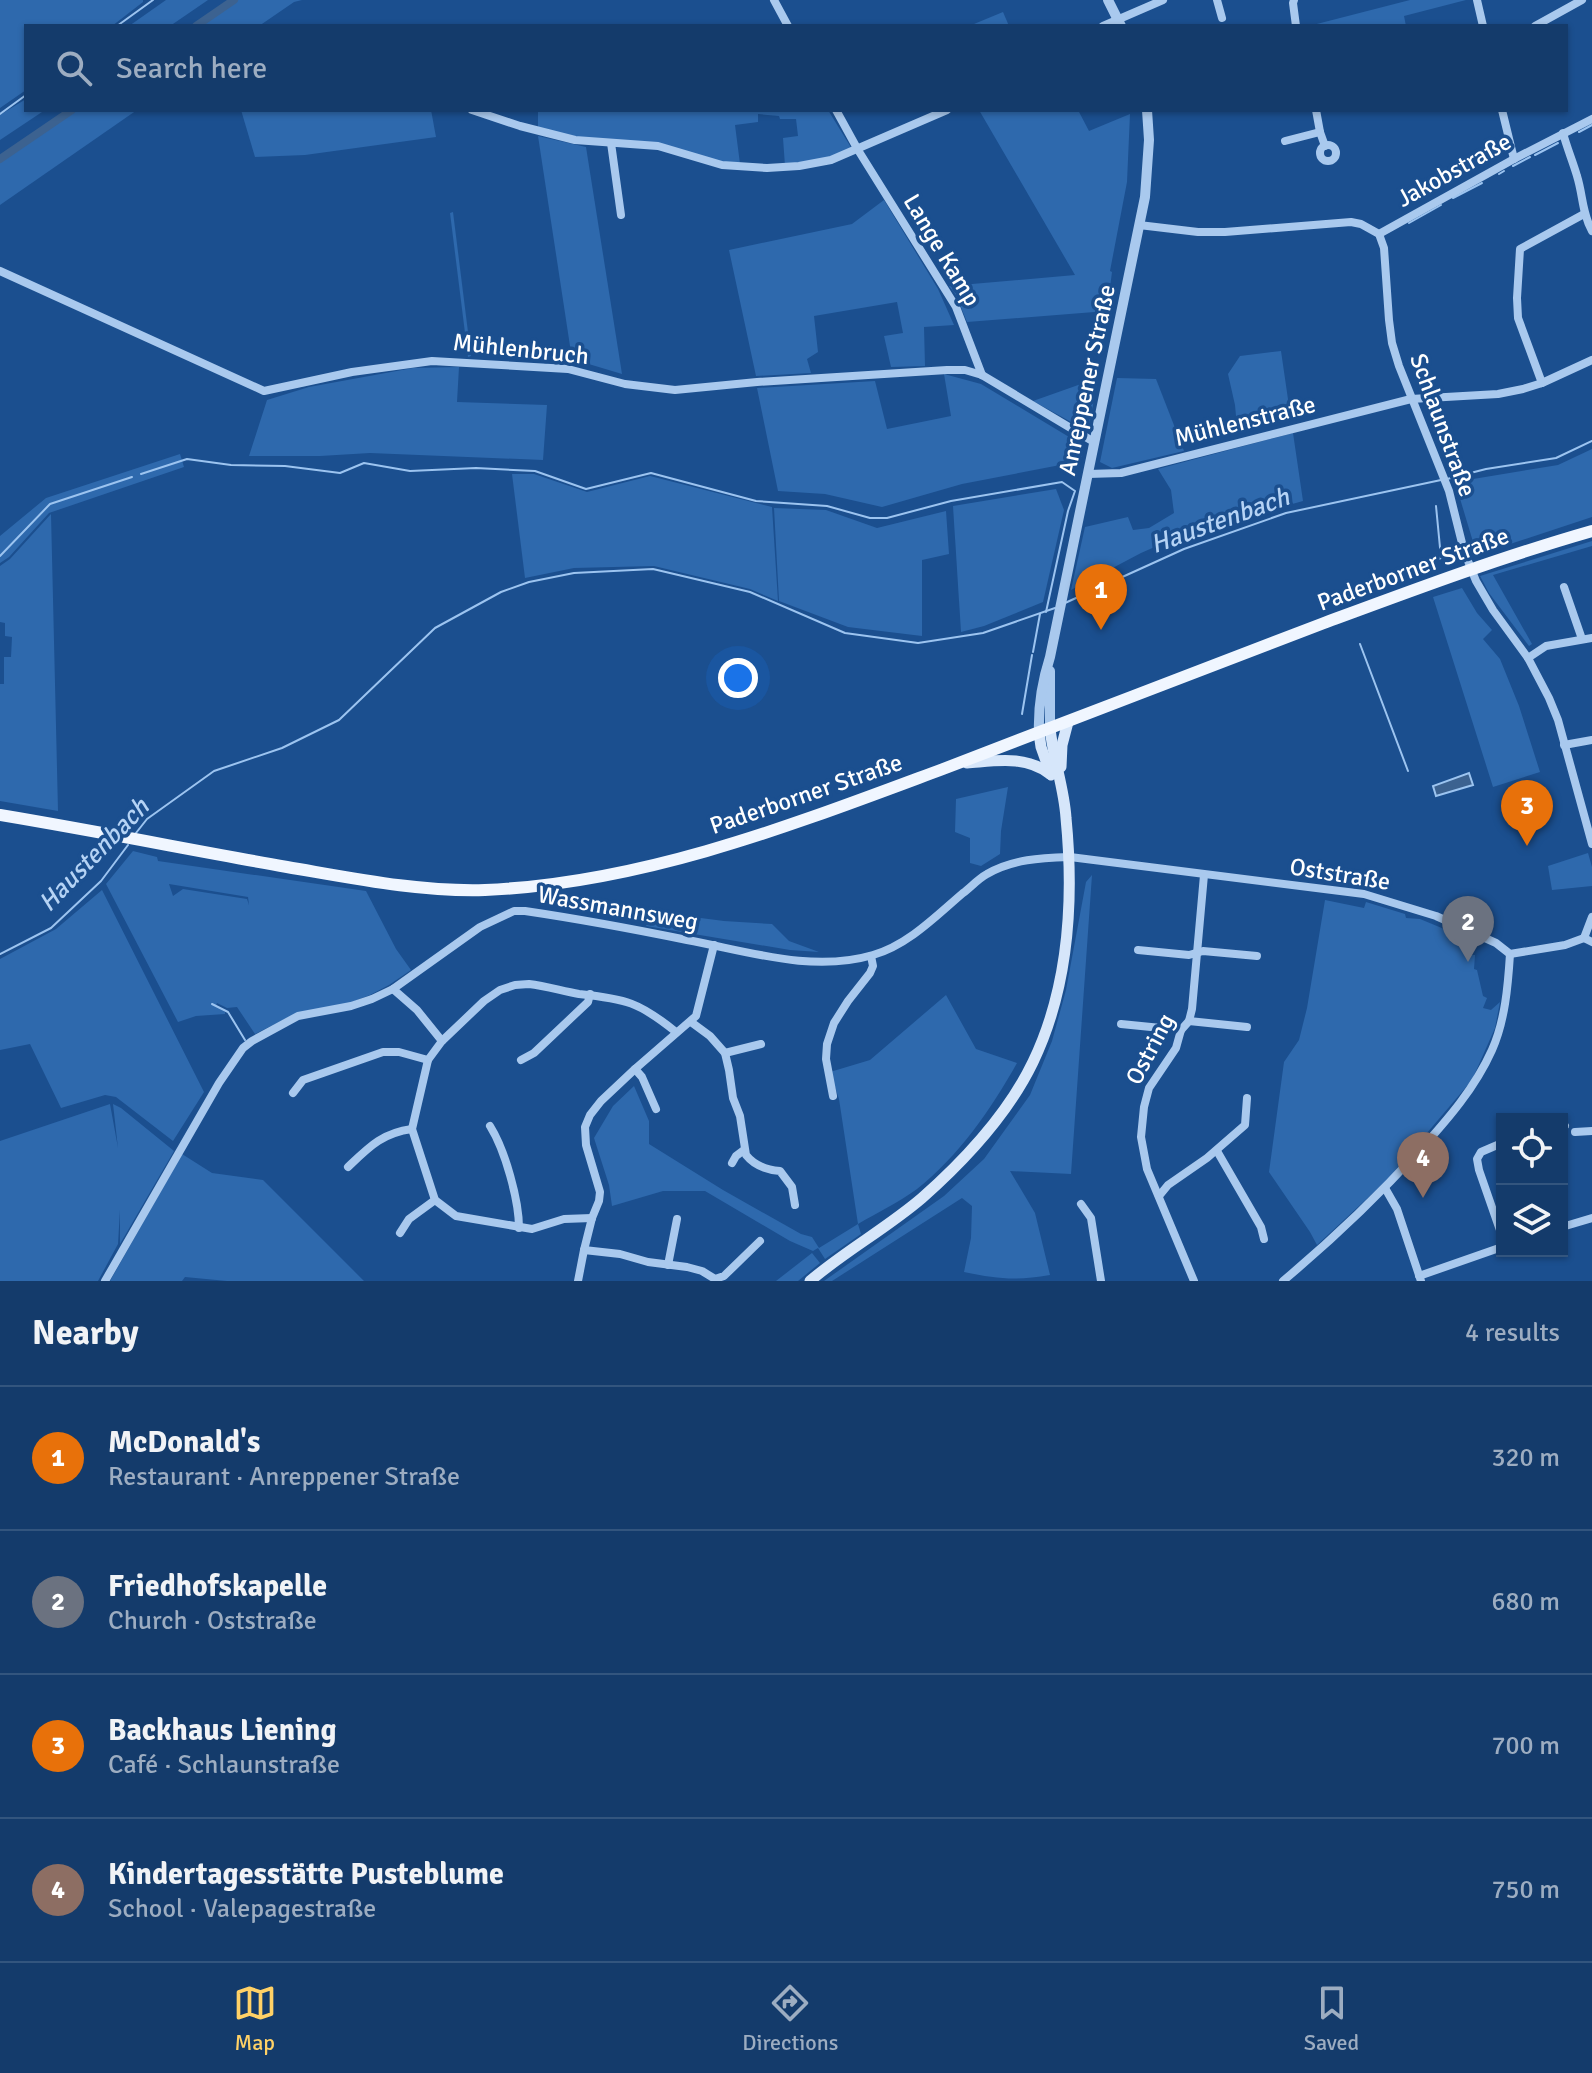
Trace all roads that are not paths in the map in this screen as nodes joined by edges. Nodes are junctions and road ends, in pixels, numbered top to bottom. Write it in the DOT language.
graph roads {
  1 [pos="774,0"];
  2 [pos="1108,0"];
  3 [pos="1163,0"];
  4 [pos="1217,0"];
  5 [pos="1294,0"];
  6 [pos="1477,0"];
  7 [pos="1582,0"];
  8 [pos="1222,18"];
  9 [pos="1554,22"];
  10 [pos="1120,23"];
  11 [pos="787,24"];
  12 [pos="1296,24"];
  13 [pos="1483,24"];
  14 [pos="478,112"];
  15 [pos="837,112"];
  16 [pos="943,112"];
  17 [pos="1147,112"];
  18 [pos="1316,112"];
  19 [pos="1502,112"];
  20 [pos="1592,119"];
  21 [pos="1320,132"];
  22 [pos="1563,133"];
  23 [pos="1285,141"];
  24 [pos="611,143"];
  25 [pos="1325,146"];
  26 [pos="858,150"];
  27 [pos="1514,159"];
  28 [pos="1584,214"];
  29 [pos="621,215"];
  30 [pos="1139,225"];
  31 [pos="1592,231"];
  32 [pos="1379,234"];
  33 [pos="0,271"];
  34 [pos="1592,360"];
  35 [pos="982,375"];
  36 [pos="1542,383"];
  37 [pos="1411,399"];
  38 [pos="1094,442"];
  39 [pos="1088,474"];
  40 [pos="1592,531"];
  41 [pos="1564,587"];
  42 [pos="1587,639"];
  43 [pos="1528,658"];
  44 [pos="1068,722"];
  45 [pos="1044,731"];
  46 [pos="1592,740"];
  47 [pos="1564,745"];
  48 [pos="959,763"];
  49 [pos="1056,777"];
  50 [pos="0,815"];
  51 [pos="1592,844"];
  52 [pos="1070,857"];
  53 [pos="1204,875"];
  54 [pos="1592,917"];
  55 [pos="1588,940"];
  56 [pos="714,945"];
  57 [pos="1138,950"];
  58 [pos="1196,954"];
  59 [pos="1510,954"];
  60 [pos="871,956"];
  61 [pos="1257,956"];
  62 [pos="393,989"];
  63 [pos="590,994"];
  64 [pos="1189,1021"];
  65 [pos="691,1022"];
  66 [pos="1121,1024"];
  67 [pos="1247,1027"];
  68 [pos="1181,1030"];
  69 [pos="676,1032"];
  70 [pos="442,1041"];
  71 [pos="761,1044"];
  72 [pos="725,1053"];
  73 [pos="428,1060"];
  74 [pos="521,1060"];
  75 [pos="635,1069"];
  76 [pos="293,1093"];
  77 [pos="833,1096"];
  78 [pos="1247,1098"];
  79 [pos="656,1109"];
  80 [pos="490,1126"];
  81 [pos="412,1129"];
  82 [pos="1592,1131"];
  83 [pos="1575,1132"];
  84 [pos="1496,1146"];
  85 [pos="744,1150"];
  86 [pos="1217,1151"];
  87 [pos="732,1163"];
  88 [pos="348,1167"];
  89 [pos="1385,1188"];
  90 [pos="1159,1196"];
  91 [pos="435,1200"];
  92 [pos="1081,1204"];
  93 [pos="795,1205"];
  94 [pos="592,1218"];
  95 [pos="1592,1218"];
  96 [pos="677,1219"];
  97 [pos="1496,1219"];
  98 [pos="1568,1225"];
  99 [pos="519,1228"];
  100 [pos="400,1233"];
  101 [pos="1264,1239"];
  102 [pos="760,1241"];
  103 [pos="1496,1249"];
  104 [pos="584,1250"];
  105 [pos="668,1265"];
  106 [pos="1420,1279"];
  107 [pos="105,1281"];
  108 [pos="578,1281"];
  109 [pos="810,1281"];
  110 [pos="1101,1281"];
  111 [pos="1194,1281"];
  112 [pos="1283,1281"];
  1 -- 11 [label="street"];
  2 -- 10 [label="street"];
  3 -- 10 [label="street"];
  4 -- 8 [label="street"];
  5 -- 12 [label="street"];
  6 -- 13 [label="street"];
  7 -- 9 [label="street"];
  14 -- 24 [label="street"];
  15 -- 26 [label="street, Lange Kamp"];
  16 -- 26 [label="street"];
  17 -- 30 [label="street, Anreppener Straße"];
  18 -- 21 [label="street"];
  19 -- 27 [label="street"];
  20 -- 22 [label="street, Jakobstraße"];
  21 -- 23 [label="street"];
  21 -- 25 [label="street"];
  22 -- 27 [label="street, Jakobstraße"];
  22 -- 28 [label="street"];
  24 -- 26 [label="street"];
  24 -- 29 [label="street"];
  26 -- 35 [label="street, Lange Kamp"];
  27 -- 32 [label="street, Jakobstraße"];
  28 -- 31 [label="street"];
  28 -- 36 [label="street"];
  30 -- 32 [label="street"];
  30 -- 38 [label="street, Anreppener Straße"];
  32 -- 37 [label="street, Schlaunstraße"];
  33 -- 35 [label="street, Mühlenbruch"];
  34 -- 36 [label="street, Mühlenstraße"];
  35 -- 38 [label="street, Mühlenbruch"];
  36 -- 37 [label="street, Mühlenstraße"];
  37 -- 39 [label="street, Mühlenstraße"];
  37 -- 43 [label="street, Schlaunstraße"];
  38 -- 39 [label="street, Anreppener Straße"];
  39 -- 45 [label="street, Anreppener Straße"];
  40 -- 44 [label="main road, Paderborner Straße"];
  41 -- 42 [label="street"];
  42 -- 43 [label="street"];
  43 -- 47 [label="street, Schlaunstraße"];
  44 -- 45 [label="main road, Paderborner Straße"];
  44 -- 49 [label="main road"];
  45 -- 48 [label="main road, Paderborner Straße"];
  45 -- 49 [label="main road"];
  46 -- 47 [label="street"];
  47 -- 51 [label="street, Schlaunstraße"];
  48 -- 49 [label="main road"];
  48 -- 50 [label="main road, Paderborner Straße"];
  49 -- 52 [label="main road"];
  52 -- 53 [label="street, Oststraße"];
  52 -- 60 [label="street, Wassmannsweg"];
  52 -- 109 [label="main road"];
  53 -- 58 [label="street, Ostring"];
  53 -- 59 [label="street, Oststraße"];
  54 -- 55 [label="street"];
  55 -- 59 [label="street"];
  56 -- 60 [label="street, Wassmannsweg"];
  56 -- 62 [label="street, Wassmannsweg"];
  56 -- 65 [label="street"];
  57 -- 58 [label="street"];
  58 -- 61 [label="street"];
  58 -- 64 [label="street, Ostring"];
  59 -- 89 [label="street"];
  60 -- 77 [label="street"];
  62 -- 70 [label="street"];
  62 -- 107 [label="street, Wassmannsweg"];
  63 -- 69 [label="street"];
  63 -- 70 [label="street"];
  63 -- 74 [label="street"];
  64 -- 67 [label="street"];
  64 -- 68 [label="street, Ostring"];
  65 -- 69 [label="street"];
  65 -- 72 [label="street"];
  66 -- 68 [label="street"];
  68 -- 90 [label="street, Ostring"];
  69 -- 75 [label="street"];
  70 -- 73 [label="street"];
  71 -- 72 [label="street"];
  72 -- 85 [label="street"];
  73 -- 76 [label="street"];
  73 -- 81 [label="street"];
  75 -- 79 [label="street"];
  75 -- 94 [label="street"];
  78 -- 86 [label="street"];
  80 -- 99 [label="street"];
  81 -- 88 [label="street"];
  81 -- 91 [label="street"];
  82 -- 83 [label="street"];
  84 -- 97 [label="street"];
  85 -- 87 [label="street"];
  85 -- 93 [label="street"];
  86 -- 90 [label="street"];
  86 -- 101 [label="street"];
  89 -- 106 [label="street"];
  89 -- 112 [label="street"];
  90 -- 111 [label="street, Ostring"];
  91 -- 99 [label="street"];
  91 -- 100 [label="street"];
  92 -- 110 [label="street"];
  94 -- 99 [label="street"];
  94 -- 104 [label="street"];
  95 -- 98 [label="street"];
  96 -- 105 [label="street"];
  102 -- 105 [label="street"];
  103 -- 106 [label="street"];
  104 -- 105 [label="street"];
  104 -- 108 [label="street"];
}
